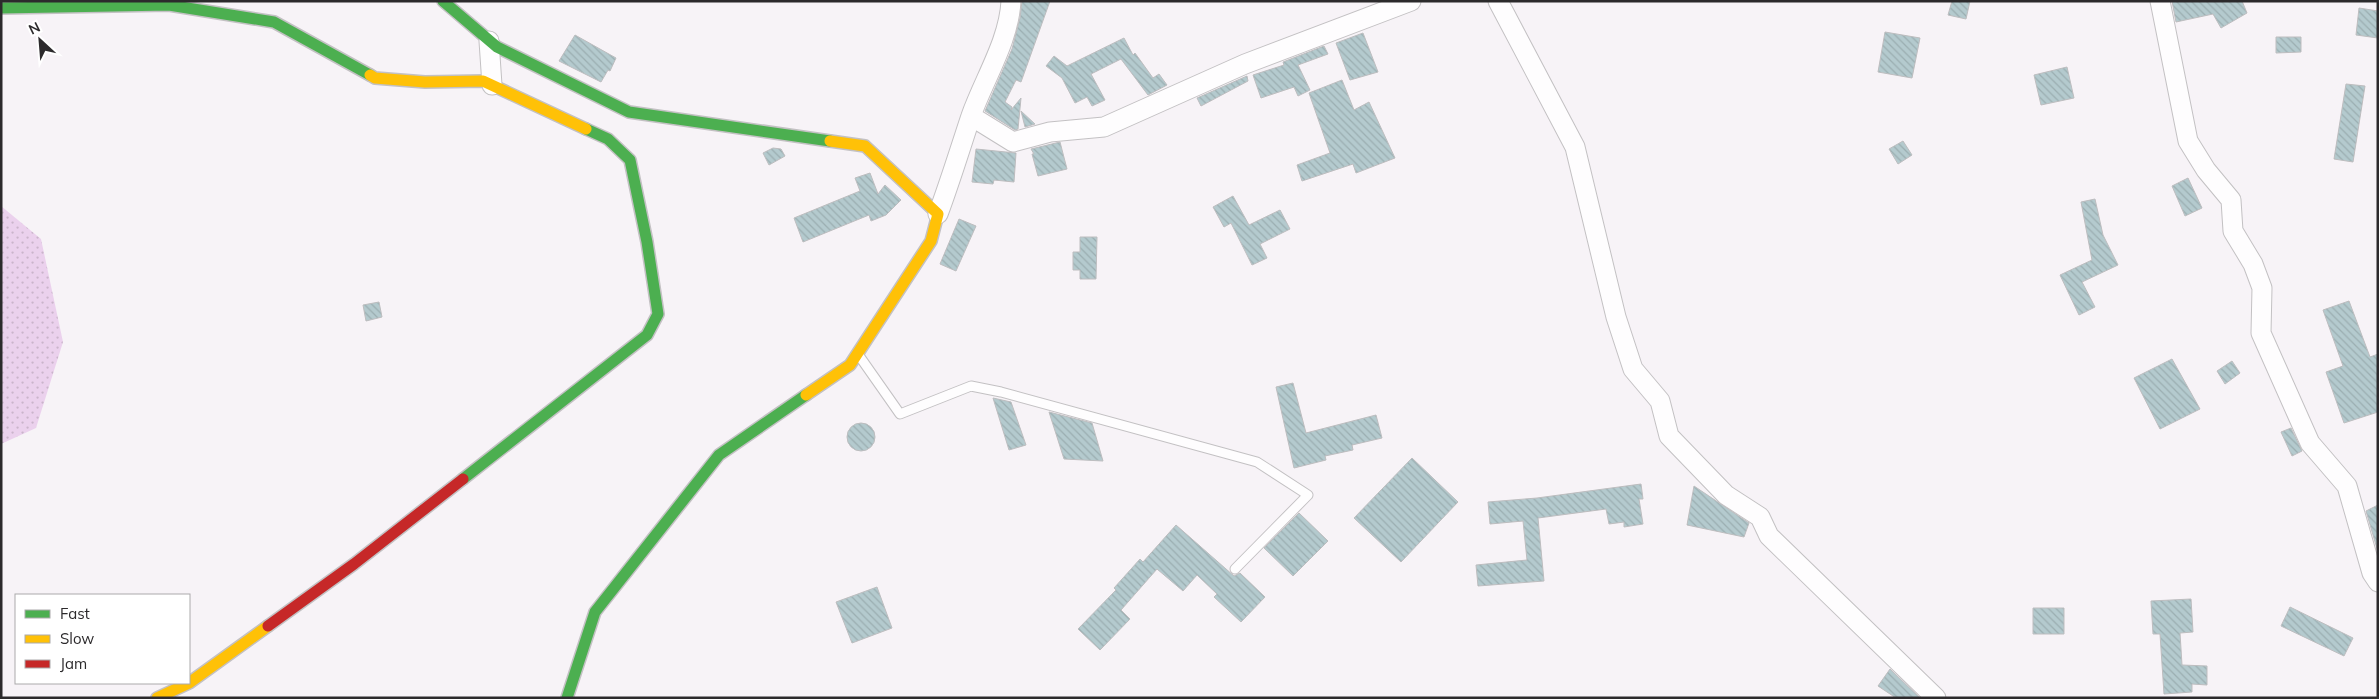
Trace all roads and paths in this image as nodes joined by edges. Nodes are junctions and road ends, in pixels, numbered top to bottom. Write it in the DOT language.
graph roads {
  1 [pos="443,1"];
  2 [pos="1011,1"];
  3 [pos="1411,1"];
  4 [pos="1498,1"];
  5 [pos="2160,1"];
  6 [pos="1,8"];
  7 [pos="489,41"];
  8 [pos="492,85"];
  9 [pos="971,116"];
  10 [pos="938,214"];
  11 [pos="859,354"];
  12 [pos="1235,569"];
  13 [pos="2378,582"];
  14 [pos="190,682"];
  15 [pos="187,684"];
  16 [pos="156,698"];
  17 [pos="567,698"];
  18 [pos="1936,698"];
  1 -- 7 [label="street"];
  2 -- 9 [label="street"];
  3 -- 9 [label="street"];
  4 -- 18 [label="street"];
  5 -- 13 [label="street"];
  6 -- 8 [label="street"];
  7 -- 8 [label="street"];
  7 -- 10 [label="street"];
  8 -- 14 [label="street"];
  9 -- 10 [label="street"];
  10 -- 11 [label="street"];
  11 -- 12 [label="lane"];
  11 -- 17 [label="street"];
  15 -- 16 [label="street"];
}
